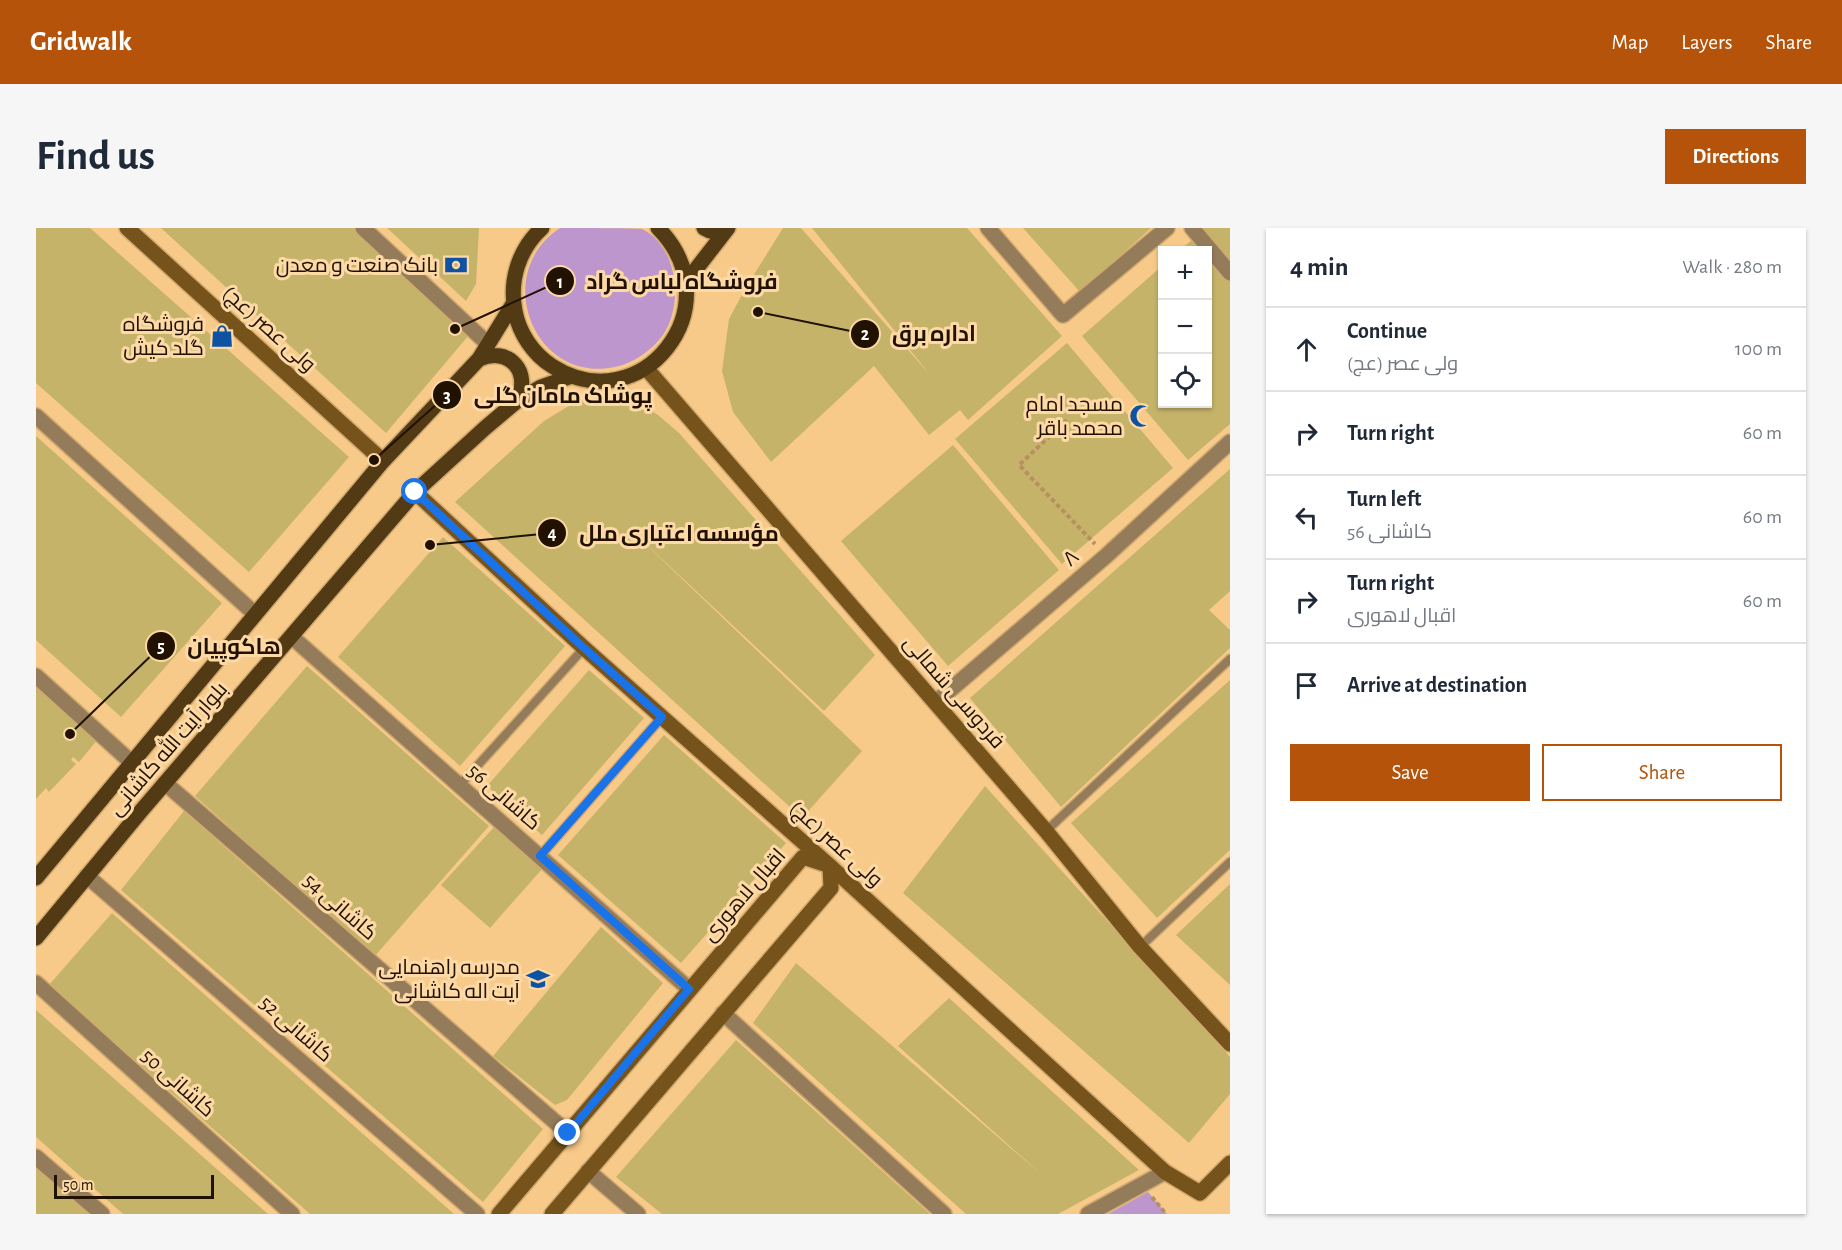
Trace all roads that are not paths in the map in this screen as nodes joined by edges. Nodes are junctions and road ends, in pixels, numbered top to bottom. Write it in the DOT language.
graph roads {
  1 [pos="127,228"];
  2 [pos="363,228"];
  3 [pos="658,228"];
  4 [pos="704,228"];
  5 [pos="723,228"];
  6 [pos="728,228"];
  7 [pos="988,228"];
  8 [pos="1167,228"];
  9 [pos="1192,228"];
  10 [pos="537,230"];
  11 [pos="1230,273"];
  12 [pos="686,282"];
  13 [pos="513,304"];
  14 [pos="488,344"];
  15 [pos="479,359"];
  16 [pos="646,368"];
  17 [pos="572,376"];
  18 [pos="517,401"];
  19 [pos="36,416"];
  20 [pos="1230,442"];
  21 [pos="383,461"];
  22 [pos="415,492"];
  23 [pos="255,614"];
  24 [pos="292,637"];
  25 [pos="584,648"];
  26 [pos="1230,659"];
  27 [pos="36,676"];
  28 [pos="936,702"];
  29 [pos="662,717"];
  30 [pos="131,762"];
  31 [pos="165,783"];
  32 [pos="459,786"];
  33 [pos="1046,831"];
  34 [pos="540,856"];
  35 [pos="1230,862"];
  36 [pos="830,866"];
  37 [pos="87,876"];
  38 [pos="36,878"];
  39 [pos="36,938"];
  40 [pos="1140,947"];
  41 [pos="36,983"];
  42 [pos="689,989"];
  43 [pos="723,1013"];
  44 [pos="1230,1044"];
  45 [pos="568,1133"];
  46 [pos="36,1157"];
  47 [pos="1230,1163"];
  48 [pos="588,1170"];
  49 [pos="1165,1172"];
  50 [pos="102,1214"];
  51 [pos="292,1214"];
  52 [pos="477,1214"];
  53 [pos="499,1214"];
  54 [pos="552,1214"];
  55 [pos="638,1214"];
  56 [pos="944,1214"];
  57 [pos="1088,1214"];
  1 -- 21 [label="main road, ولی عصر (عج)"];
  2 -- 14 [label="street"];
  3 -- 12 [label="main road"];
  4 -- 5 [label="main road"];
  6 -- 12 [label="main road"];
  7 -- 8 [label="street"];
  9 -- 11 [label="street"];
  10 -- 13 [label="main road"];
  12 -- 16 [label="main road"];
  13 -- 14 [label="main road, بلوار آیت الله کاشانی"];
  13 -- 17 [label="main road"];
  14 -- 15 [label="main road, بلوار آیت الله کاشانی"];
  15 -- 18 [label="main road"];
  15 -- 21 [label="main road, بلوار آیت الله کاشانی"];
  16 -- 17 [label="main road"];
  16 -- 28 [label="main road, فردوسی شمالی"];
  17 -- 18 [label="main road, بلوار آیت الله کاشانی"];
  18 -- 22 [label="main road, بلوار آیت الله کاشانی"];
  19 -- 23 [label="street"];
  20 -- 28 [label="street, ۸"];
  21 -- 23 [label="main road, بلوار آیت الله کاشانی"];
  22 -- 24 [label="main road, بلوار آیت الله کاشانی"];
  22 -- 25 [label="main road, ولی عصر (عج)"];
  23 -- 30 [label="main road, بلوار آیت الله کاشانی"];
  24 -- 31 [label="main road, بلوار آیت الله کاشانی"];
  24 -- 32 [label="street, کاشانی 56"];
  25 -- 29 [label="main road, ولی عصر (عج)"];
  25 -- 32 [label="lane"];
  26 -- 33 [label="lane"];
  27 -- 30 [label="street"];
  28 -- 33 [label="main road, فردوسی شمالی"];
  29 -- 34 [label="lane"];
  29 -- 36 [label="main road, ولی عصر (عج)"];
  30 -- 38 [label="main road, بلوار آیت الله کاشانی"];
  31 -- 37 [label="main road, بلوار آیت الله کاشانی"];
  31 -- 45 [label="street, کاشانی 54"];
  32 -- 34 [label="street, کاشانی 56"];
  33 -- 40 [label="main road, فردوسی شمالی"];
  34 -- 42 [label="street, کاشانی 56"];
  35 -- 40 [label="lane"];
  36 -- 42 [label="main road, اقبال لاهوری"];
  36 -- 43 [label="main road"];
  36 -- 49 [label="main road, ولی عصر (عج)"];
  37 -- 39 [label="main road, بلوار آیت الله کاشانی"];
  37 -- 52 [label="street, کاشانی 52"];
  40 -- 44 [label="main road, فردوسی شمالی"];
  41 -- 51 [label="street, کاشانی 50"];
  42 -- 45 [label="main road, اقبال لاهوری"];
  43 -- 48 [label="main road"];
  43 -- 56 [label="street"];
  45 -- 53 [label="main road, اقبال لاهوری"];
  46 -- 50 [label="street"];
  47 -- 49 [label="main road, ولی عصر (عج)"];
  48 -- 54 [label="main road"];
  48 -- 55 [label="street"];
  49 -- 57 [label="street"];
}
